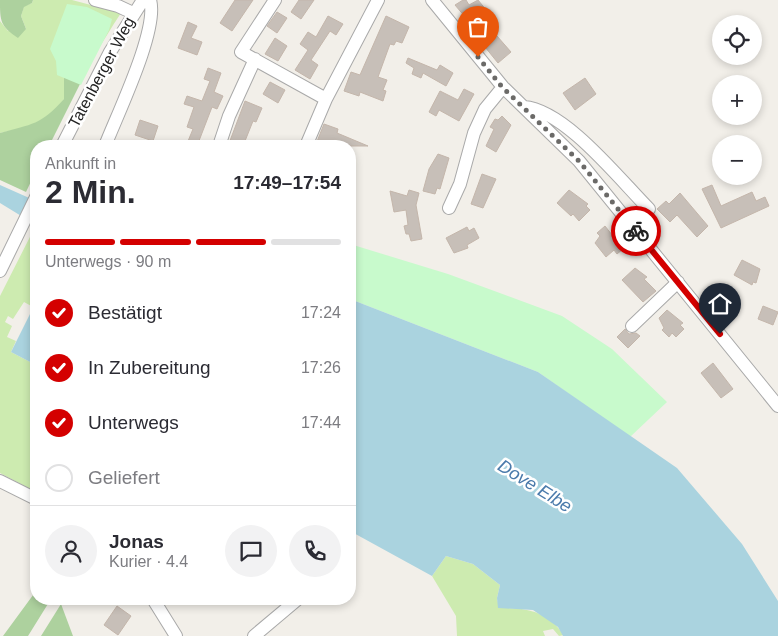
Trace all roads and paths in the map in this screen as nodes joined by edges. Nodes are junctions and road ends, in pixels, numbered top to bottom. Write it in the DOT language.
graph roads {
  1 [pos="95,0"];
  2 [pos="143,0"];
  3 [pos="150,0"];
  4 [pos="276,0"];
  5 [pos="378,0"];
  6 [pos="432,0"];
  7 [pos="133,13"];
  8 [pos="254,59"];
  9 [pos="502,87"];
  10 [pos="326,99"];
  11 [pos="524,107"];
  12 [pos="65,140"];
  13 [pos="107,140"];
  14 [pos="221,140"];
  15 [pos="308,140"];
  16 [pos="449,208"];
  17 [pos="30,209"];
  18 [pos="649,209"];
  19 [pos="0,271"];
  20 [pos="678,282"];
  21 [pos="632,326"];
  22 [pos="778,406"];
  23 [pos="2,485"];
  24 [pos="30,497"];
  25 [pos="157,605"];
  26 [pos="291,605"];
  27 [pos="176,636"];
  28 [pos="254,636"];
  1 -- 7 [label="street"];
  2 -- 7 [label="street, Tatenberger Weg"];
  3 -- 13 [label="street"];
  4 -- 8 [label="street"];
  5 -- 10 [label="street"];
  6 -- 9 [label="street"];
  7 -- 12 [label="street, Tatenberger Weg"];
  8 -- 10 [label="street"];
  8 -- 14 [label="street"];
  9 -- 11 [label="street"];
  9 -- 16 [label="street"];
  10 -- 15 [label="street"];
  11 -- 18 [label="street"];
  11 -- 20 [label="street"];
  17 -- 19 [label="street"];
  20 -- 21 [label="street"];
  20 -- 22 [label="street"];
  23 -- 24 [label="street"];
  25 -- 27 [label="street"];
  26 -- 28 [label="street"];
}
